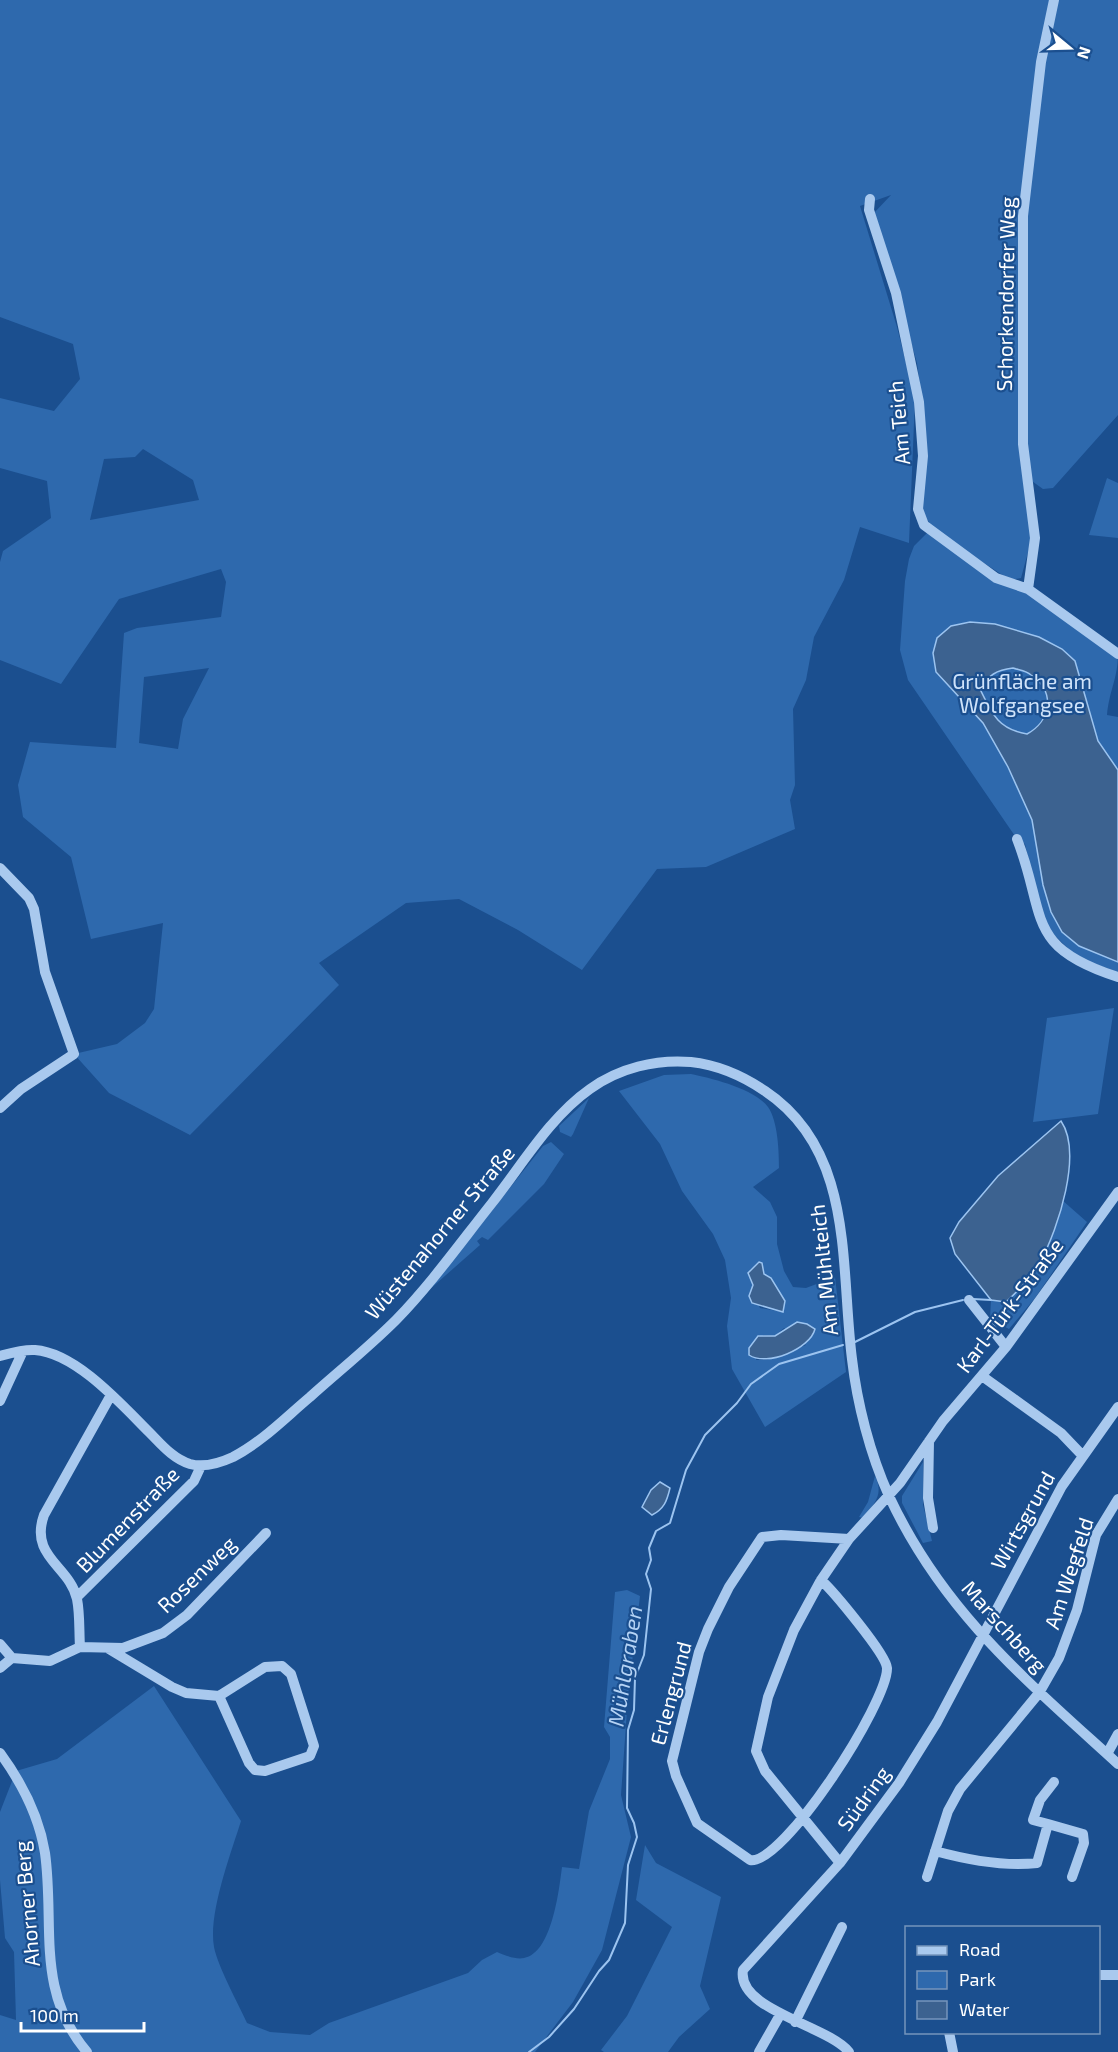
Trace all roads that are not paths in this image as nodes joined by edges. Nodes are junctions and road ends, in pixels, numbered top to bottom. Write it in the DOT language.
graph roads {
  1 [pos="1054,0"];
  2 [pos="870,198"];
  3 [pos="1028,589"];
  4 [pos="1118,654"];
  5 [pos="1017,839"];
  6 [pos="0,868"];
  7 [pos="1118,977"];
  8 [pos="669,1062"];
  9 [pos="0,1108"];
  10 [pos="1118,1192"];
  11 [pos="969,1300"];
  12 [pos="1006,1347"];
  13 [pos="23,1351"];
  14 [pos="0,1356"];
  15 [pos="982,1376"];
  16 [pos="111,1395"];
  17 [pos="0,1401"];
  18 [pos="1118,1407"];
  19 [pos="929,1441"];
  20 [pos="1082,1455"];
  21 [pos="201,1466"];
  22 [pos="889,1494"];
  23 [pos="1118,1499"];
  24 [pos="933,1528"];
  25 [pos="266,1533"];
  26 [pos="849,1539"];
  27 [pos="821,1580"];
  28 [pos="77,1597"];
  29 [pos="982,1637"];
  30 [pos="0,1644"];
  31 [pos="80,1647"];
  32 [pos="109,1648"];
  33 [pos="12,1658"];
  34 [pos="0,1668"];
  35 [pos="1039,1693"];
  36 [pos="219,1696"];
  37 [pos="1118,1734"];
  38 [pos="0,1753"];
  39 [pos="1107,1754"];
  40 [pos="1118,1764"];
  41 [pos="1054,1782"];
  42 [pos="802,1818"];
  43 [pos="1048,1824"];
  44 [pos="935,1851"];
  45 [pos="840,1863"];
  46 [pos="927,1877"];
  47 [pos="1072,1877"];
  48 [pos="842,1927"];
  49 [pos="1100,1975"];
  50 [pos="1118,1975"];
  51 [pos="780,2015"];
  52 [pos="795,2022"];
  53 [pos="949,2034"];
  54 [pos="87,2052"];
  55 [pos="759,2052"];
  56 [pos="849,2052"];
  57 [pos="952,2052"];
  1 -- 3 [label="street, Schorkendorfer Weg"];
  2 -- 3 [label="street, Am Teich"];
  3 -- 4 [label="street"];
  5 -- 7 [label="street"];
  6 -- 9 [label="street"];
  8 -- 21 [label="street, Wüstenahorner Straße"];
  8 -- 22 [label="street, Am Mühlteich"];
  10 -- 12 [label="street, Karl-Türk-Straße"];
  11 -- 12 [label="street"];
  12 -- 15 [label="street, Karl-Türk-Straße"];
  13 -- 14 [label="street"];
  13 -- 16 [label="street"];
  13 -- 17 [label="street"];
  15 -- 19 [label="street, Karl-Türk-Straße"];
  15 -- 20 [label="street"];
  16 -- 21 [label="street"];
  16 -- 28 [label="street"];
  18 -- 20 [label="street, Wirtsgrund"];
  19 -- 22 [label="street, Karl-Türk-Straße"];
  19 -- 24 [label="street"];
  20 -- 29 [label="street, Wirtsgrund"];
  21 -- 28 [label="street, Blumenstraße"];
  22 -- 26 [label="street, Karl-Türk-Straße"];
  22 -- 29 [label="street, Marschberg"];
  23 -- 35 [label="street, Am Wegfeld"];
  25 -- 32 [label="street, Rosenweg"];
  26 -- 27 [label="street, Karl-Türk-Straße"];
  26 -- 42 [label="street, Erlengrund"];
  27 -- 42 [label="street, Karl-Türk-Straße"];
  27 -- 42 [label="street"];
  28 -- 31 [label="street"];
  29 -- 35 [label="street, Marschberg"];
  29 -- 45 [label="street, Südring"];
  30 -- 33 [label="street"];
  31 -- 32 [label="street, Rosenweg"];
  31 -- 33 [label="street, Rosenweg"];
  32 -- 36 [label="street"];
  33 -- 34 [label="street"];
  35 -- 39 [label="street, Marschberg"];
  35 -- 44 [label="street, Am Wegfeld"];
  36 -- 36 [label="street"];
  37 -- 39 [label="street"];
  38 -- 54 [label="street, Ahorner Berg"];
  39 -- 40 [label="street, Marschberg"];
  41 -- 43 [label="street"];
  42 -- 45 [label="street, Karl-Türk-Straße"];
  43 -- 44 [label="street"];
  43 -- 47 [label="street"];
  44 -- 46 [label="street, Am Wegfeld"];
  45 -- 51 [label="street, Südring"];
  48 -- 52 [label="street"];
  49 -- 50 [label="street"];
  51 -- 52 [label="street"];
  51 -- 55 [label="street"];
  52 -- 56 [label="street"];
  53 -- 57 [label="street"];
}
